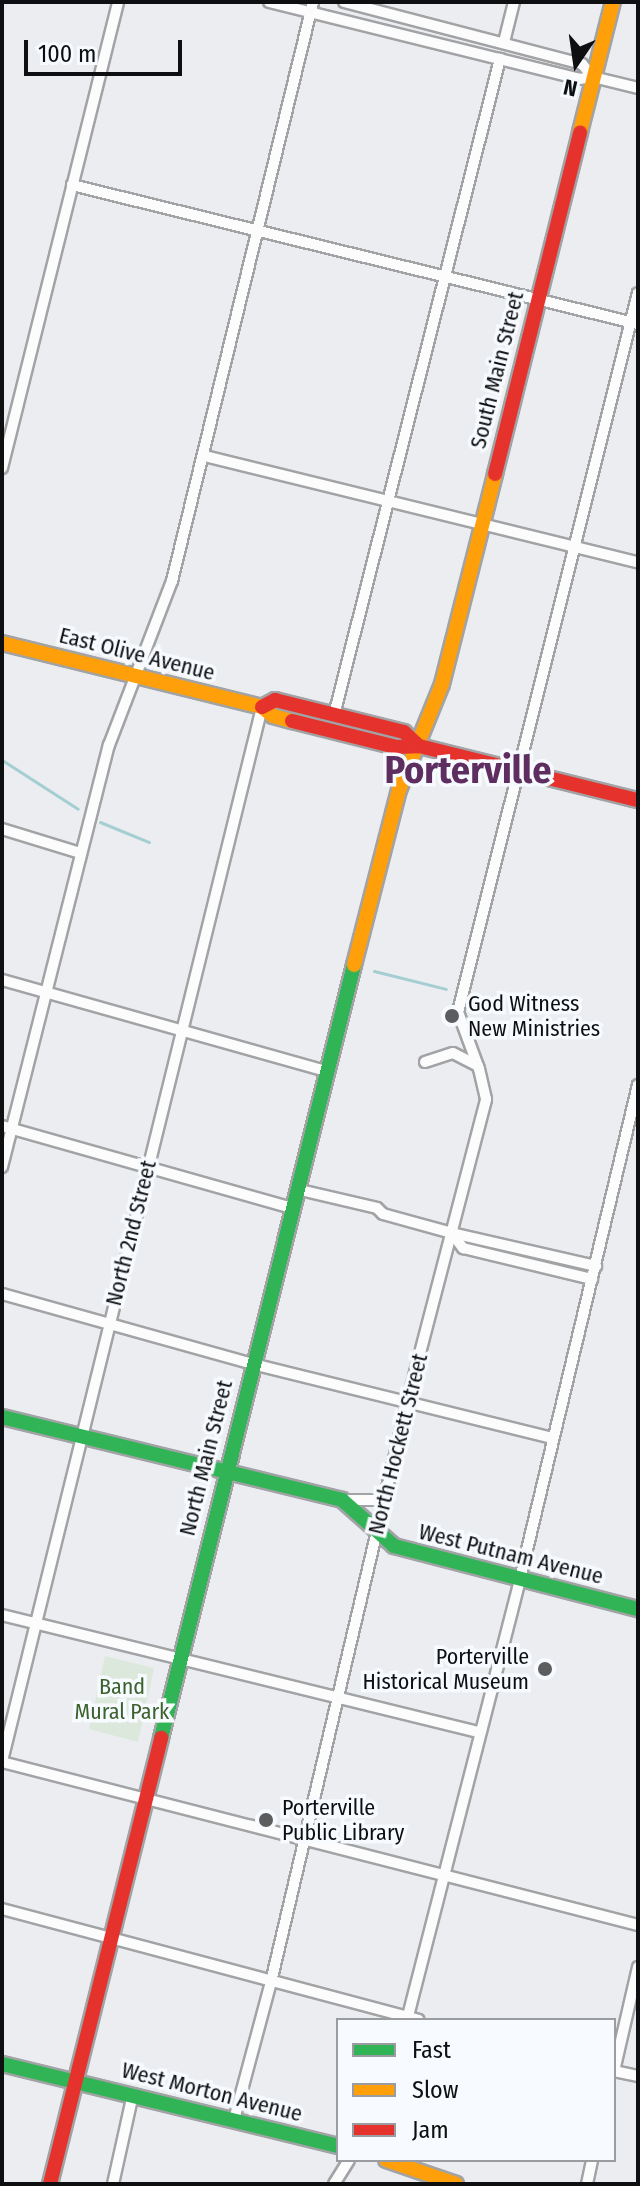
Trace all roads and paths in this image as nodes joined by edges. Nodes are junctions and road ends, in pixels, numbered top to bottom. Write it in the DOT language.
graph roads {
  1 [pos="118,2"];
  2 [pos="269,2"];
  3 [pos="344,2"];
  4 [pos="514,2"];
  5 [pos="613,2"];
  6 [pos="312,7"];
  7 [pos="504,42"];
  8 [pos="500,59"];
  9 [pos="593,77"];
  10 [pos="638,88"];
  11 [pos="72,185"];
  12 [pos="258,230"];
  13 [pos="446,277"];
  14 [pos="638,293"];
  15 [pos="538,301"];
  16 [pos="634,323"];
  17 [pos="205,456"];
  18 [pos="2,468"];
  19 [pos="388,500"];
  20 [pos="482,523"];
  21 [pos="576,546"];
  22 [pos="638,562"];
  23 [pos="2,643"];
  24 [pos="133,676"];
  25 [pos="262,707"];
  26 [pos="334,715"];
  27 [pos="419,746"];
  28 [pos="518,771"];
  29 [pos="638,800"];
  30 [pos="2,829"];
  31 [pos="80,853"];
  32 [pos="2,980"];
  33 [pos="45,992"];
  34 [pos="182,1031"];
  35 [pos="425,1062"];
  36 [pos="478,1066"];
  37 [pos="325,1071"];
  38 [pos="638,1085"];
  39 [pos="7,1127"];
  40 [pos="2,1167"];
  41 [pos="146,1167"];
  42 [pos="296,1189"];
  43 [pos="291,1208"];
  44 [pos="452,1233"];
  45 [pos="596,1266"];
  46 [pos="592,1279"];
  47 [pos="2,1294"];
  48 [pos="108,1325"];
  49 [pos="253,1364"];
  50 [pos="407,1403"];
  51 [pos="2,1417"];
  52 [pos="81,1434"];
  53 [pos="552,1438"];
  54 [pos="226,1470"];
  55 [pos="342,1500"];
  56 [pos="384,1500"];
  57 [pos="376,1533"];
  58 [pos="520,1579"];
  59 [pos="638,1609"];
  60 [pos="2,1615"];
  61 [pos="34,1624"];
  62 [pos="179,1658"];
  63 [pos="337,1698"];
  64 [pos="479,1732"];
  65 [pos="2,1761"];
  66 [pos="145,1797"];
  67 [pos="304,1839"];
  68 [pos="443,1873"];
  69 [pos="2,1909"];
  70 [pos="638,1925"];
  71 [pos="110,1938"];
  72 [pos="638,1967"];
  73 [pos="271,1982"];
  74 [pos="407,2018"];
  75 [pos="411,2018"];
  76 [pos="616,2062"];
  77 [pos="2,2064"];
  78 [pos="616,2071"];
  79 [pos="638,2076"];
  80 [pos="75,2081"];
  81 [pos="133,2094"];
  82 [pos="234,2120"];
  83 [pos="336,2146"];
  84 [pos="348,2162"];
  85 [pos="392,2162"];
  86 [pos="592,2162"];
  87 [pos="50,2184"];
  88 [pos="113,2184"];
  89 [pos="334,2184"];
  90 [pos="456,2184"];
  91 [pos="587,2184"];
  1 -- 11 [label="street"];
  2 -- 6 [label="street"];
  3 -- 7 [label="street"];
  4 -- 7 [label="street"];
  5 -- 9 [label="main road, South Main Street"];
  6 -- 8 [label="street"];
  6 -- 12 [label="street"];
  7 -- 9 [label="street"];
  8 -- 9 [label="street"];
  8 -- 13 [label="street"];
  9 -- 10 [label="street"];
  9 -- 15 [label="main road, South Main Street"];
  11 -- 12 [label="street"];
  11 -- 18 [label="street"];
  12 -- 13 [label="street"];
  12 -- 17 [label="street"];
  13 -- 15 [label="street"];
  13 -- 19 [label="street"];
  14 -- 16 [label="street, North Hockett Street"];
  15 -- 16 [label="street"];
  15 -- 20 [label="main road, South Main Street"];
  16 -- 21 [label="street, North Hockett Street"];
  17 -- 19 [label="street"];
  17 -- 24 [label="street"];
  19 -- 20 [label="street"];
  19 -- 26 [label="street"];
  20 -- 21 [label="street"];
  20 -- 27 [label="main road, South Main Street"];
  21 -- 22 [label="street"];
  21 -- 28 [label="street, North Hockett Street"];
  23 -- 24 [label="main road, East Olive Avenue"];
  24 -- 25 [label="main road, East Olive Avenue"];
  24 -- 31 [label="street"];
  25 -- 26 [label="main road, East Olive Avenue"];
  25 -- 27 [label="main road, East Olive Avenue"];
  25 -- 34 [label="street, North 2nd Street"];
  26 -- 27 [label="main road, East Olive Avenue"];
  27 -- 28 [label="main road"];
  27 -- 37 [label="main road, North Main Street"];
  28 -- 29 [label="main road"];
  28 -- 36 [label="street, North Hockett Street"];
  30 -- 31 [label="street"];
  31 -- 33 [label="street"];
  32 -- 33 [label="street"];
  33 -- 34 [label="street"];
  33 -- 39 [label="street"];
  34 -- 37 [label="street"];
  34 -- 41 [label="street, North 2nd Street"];
  35 -- 36 [label="street"];
  36 -- 44 [label="street, North Hockett Street"];
  37 -- 42 [label="main road, North Main Street"];
  38 -- 45 [label="street"];
  39 -- 40 [label="street"];
  39 -- 41 [label="street"];
  41 -- 43 [label="street"];
  41 -- 48 [label="street, North 2nd Street"];
  42 -- 43 [label="main road, North Main Street"];
  42 -- 44 [label="street"];
  43 -- 49 [label="main road, North Main Street"];
  44 -- 45 [label="street"];
  44 -- 46 [label="street"];
  44 -- 50 [label="street, North Hockett Street"];
  45 -- 46 [label="street"];
  46 -- 53 [label="street"];
  47 -- 48 [label="street"];
  48 -- 49 [label="street"];
  48 -- 52 [label="street, North 2nd Street"];
  49 -- 50 [label="street"];
  49 -- 54 [label="main road, North Main Street"];
  50 -- 53 [label="street"];
  50 -- 56 [label="street, North Hockett Street"];
  51 -- 52 [label="main road, West Putnam Avenue"];
  52 -- 54 [label="main road, West Putnam Avenue"];
  52 -- 61 [label="street, North 2nd Street"];
  53 -- 58 [label="street"];
  54 -- 55 [label="main road, West Putnam Avenue"];
  54 -- 62 [label="main road, North Main Street"];
  55 -- 56 [label="street, West Putnam Avenue"];
  55 -- 57 [label="main road, West Putnam Avenue"];
  56 -- 57 [label="street, North Hockett Street"];
  57 -- 58 [label="main road, West Putnam Avenue"];
  57 -- 63 [label="street, North Hockett Street"];
  58 -- 59 [label="main road, West Putnam Avenue"];
  58 -- 64 [label="street"];
  60 -- 61 [label="street"];
  61 -- 62 [label="street"];
  61 -- 65 [label="street, North 2nd Street"];
  62 -- 63 [label="street"];
  62 -- 66 [label="main road, North Main Street"];
  63 -- 64 [label="street"];
  63 -- 67 [label="street, North Hockett Street"];
  64 -- 68 [label="street"];
  65 -- 66 [label="street"];
  66 -- 67 [label="street"];
  66 -- 71 [label="main road, North Main Street"];
  67 -- 68 [label="street"];
  67 -- 73 [label="street, North Hockett Street"];
  68 -- 70 [label="street"];
  68 -- 75 [label="street"];
  69 -- 71 [label="street"];
  71 -- 73 [label="street"];
  71 -- 80 [label="main road, North Main Street"];
  72 -- 76 [label="street"];
  73 -- 74 [label="street"];
  73 -- 82 [label="street, North Hockett Street"];
  77 -- 80 [label="main road, West Morton Avenue"];
  78 -- 79 [label="street"];
  80 -- 81 [label="main road, West Morton Avenue"];
  80 -- 87 [label="main road, North Main Street"];
  81 -- 82 [label="main road, West Morton Avenue"];
  81 -- 88 [label="street"];
  82 -- 83 [label="main road, West Morton Avenue"];
  84 -- 89 [label="street"];
  85 -- 90 [label="main road"];
  86 -- 91 [label="street"];
}
